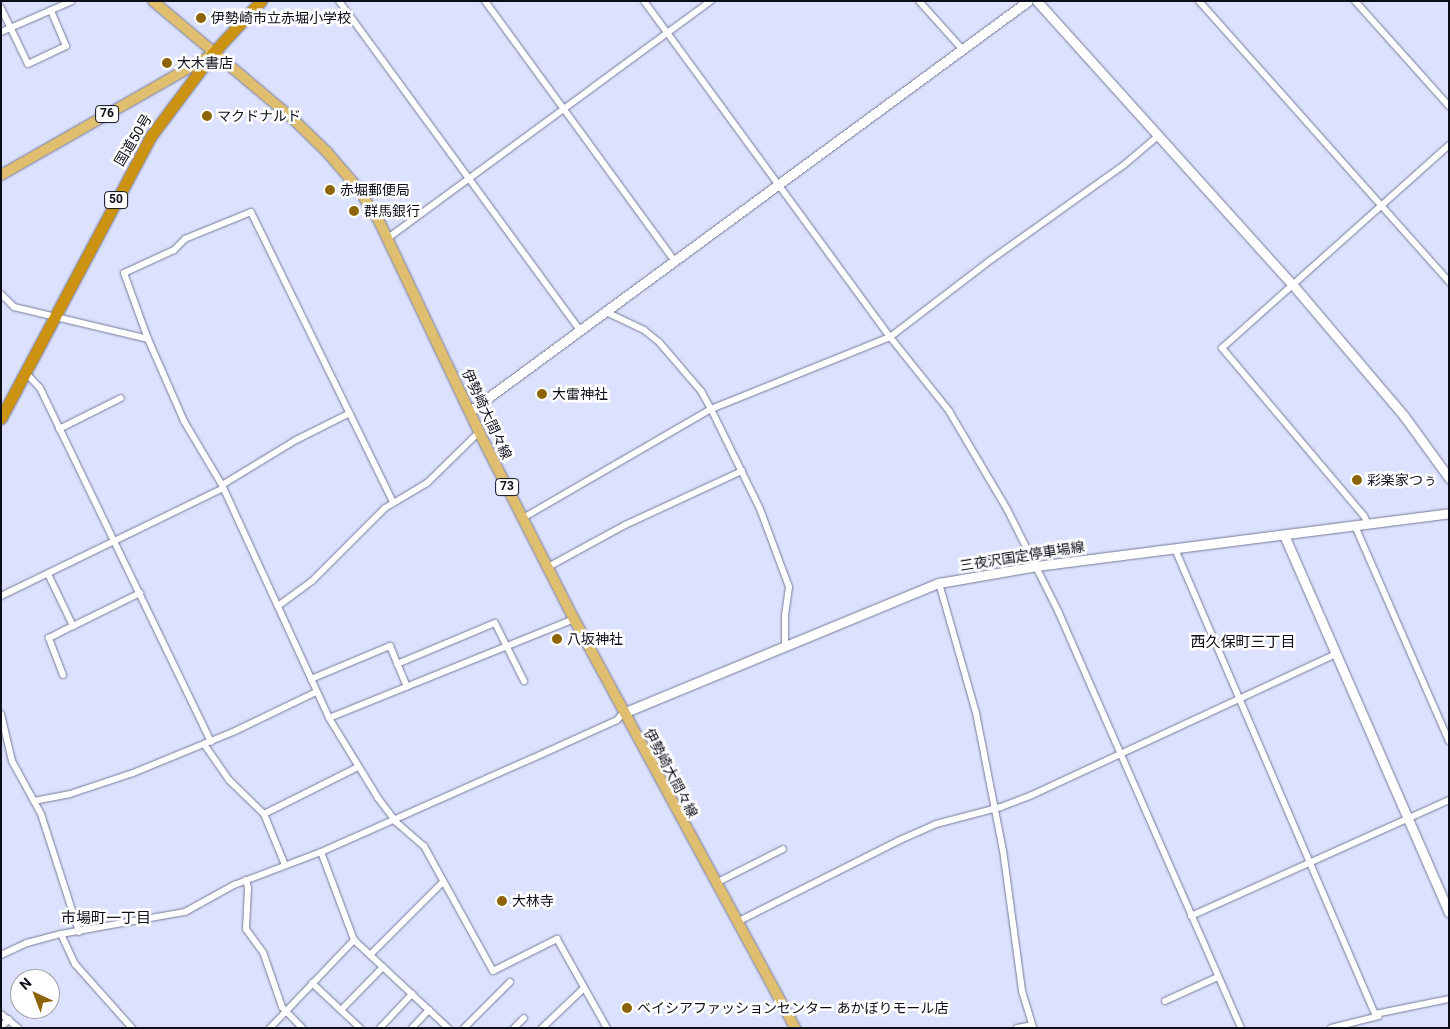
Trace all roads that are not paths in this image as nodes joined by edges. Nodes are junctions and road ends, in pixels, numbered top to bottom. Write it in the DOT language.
graph roads {
  1 [pos="72,1"];
  2 [pos="153,1"];
  3 [pos="262,1"];
  4 [pos="339,1"];
  5 [pos="484,1"];
  6 [pos="644,1"];
  7 [pos="711,1"];
  8 [pos="919,1"];
  9 [pos="1028,1"];
  10 [pos="1037,1"];
  11 [pos="1199,1"];
  12 [pos="1356,1"];
  13 [pos="1,8"];
  14 [pos="51,10"];
  15 [pos="10,29"];
  16 [pos="1,32"];
  17 [pos="668,33"];
  18 [pos="962,49"];
  19 [pos="213,53"];
  20 [pos="1449,106"];
  21 [pos="563,110"];
  22 [pos="1158,136"];
  23 [pos="1449,145"];
  24 [pos="1,175"];
  25 [pos="469,178"];
  26 [pos="778,186"];
  27 [pos="1381,205"];
  28 [pos="388,238"];
  29 [pos="675,262"];
  30 [pos="1449,282"];
  31 [pos="1293,285"];
  32 [pos="1,294"];
  33 [pos="606,312"];
  34 [pos="55,318"];
  35 [pos="580,330"];
  36 [pos="890,337"];
  37 [pos="148,339"];
  38 [pos="25,372"];
  39 [pos="122,398"];
  40 [pos="711,409"];
  41 [pos="470,411"];
  42 [pos="350,413"];
  43 [pos="1,418"];
  44 [pos="59,429"];
  45 [pos="479,432"];
  46 [pos="742,471"];
  47 [pos="1449,478"];
  48 [pos="222,486"];
  49 [pos="393,502"];
  50 [pos="1449,513"];
  51 [pos="523,518"];
  52 [pos="1368,524"];
  53 [pos="1355,526"];
  54 [pos="1284,535"];
  55 [pos="114,542"];
  56 [pos="1175,549"];
  57 [pos="1037,566"];
  58 [pos="548,567"];
  59 [pos="48,574"];
  60 [pos="939,583"];
  61 [pos="140,593"];
  62 [pos="1,596"];
  63 [pos="278,606"];
  64 [pos="574,620"];
  65 [pos="73,626"];
  66 [pos="786,645"];
  67 [pos="508,648"];
  68 [pos="1336,654"];
  69 [pos="397,664"];
  70 [pos="63,675"];
  71 [pos="311,679"];
  72 [pos="524,681"];
  73 [pos="408,687"];
  74 [pos="316,692"];
  75 [pos="1237,699"];
  76 [pos="623,713"];
  77 [pos="1,714"];
  78 [pos="329,718"];
  79 [pos="3,736"];
  80 [pos="1449,741"];
  81 [pos="207,743"];
  82 [pos="1119,752"];
  83 [pos="358,767"];
  84 [pos="1449,800"];
  85 [pos="34,801"];
  86 [pos="994,808"];
  87 [pos="264,814"];
  88 [pos="1409,818"];
  89 [pos="393,819"];
  90 [pos="783,849"];
  91 [pos="321,852"];
  92 [pos="1310,863"];
  93 [pos="285,865"];
  94 [pos="246,880"];
  95 [pos="443,882"];
  96 [pos="716,883"];
  97 [pos="1449,912"];
  98 [pos="1191,916"];
  99 [pos="737,922"];
  100 [pos="79,932"];
  101 [pos="61,934"];
  102 [pos="354,940"];
  103 [pos="1,955"];
  104 [pos="370,955"];
  105 [pos="383,967"];
  106 [pos="1218,978"];
  107 [pos="510,982"];
  108 [pos="312,983"];
  109 [pos="584,988"];
  110 [pos="412,994"];
  111 [pos="1449,999"];
  112 [pos="1165,1001"];
  113 [pos="341,1010"];
  114 [pos="429,1010"];
  115 [pos="285,1012"];
  116 [pos="1,1014"];
  117 [pos="1379,1016"];
  118 [pos="524,1018"];
  119 [pos="9,1019"];
  120 [pos="1,1027"];
  121 [pos="1032,1027"];
  122 [pos="18,1028"];
  123 [pos="132,1028"];
  124 [pos="270,1028"];
  125 [pos="302,1028"];
  126 [pos="360,1028"];
  127 [pos="380,1028"];
  128 [pos="412,1028"];
  129 [pos="448,1028"];
  130 [pos="464,1028"];
  131 [pos="514,1028"];
  132 [pos="542,1028"];
  133 [pos="607,1028"];
  134 [pos="795,1028"];
  135 [pos="1017,1028"];
  136 [pos="1241,1028"];
  137 [pos="1330,1028"];
  1 -- 14 [label="street"];
  2 -- 19 [label="main road, 伊勢崎大間々線 / 73"];
  3 -- 19 [label="highway, 国道50号 / 50"];
  4 -- 25 [label="street"];
  5 -- 21 [label="street"];
  6 -- 17 [label="street"];
  7 -- 17 [label="street"];
  8 -- 18 [label="street"];
  9 -- 18 [label="street"];
  10 -- 22 [label="street"];
  11 -- 27 [label="street"];
  12 -- 20 [label="street"];
  13 -- 15 [label="street"];
  14 -- 15 [label="street"];
  14 -- 15 [label="street"];
  15 -- 16 [label="street"];
  17 -- 21 [label="street"];
  17 -- 26 [label="street"];
  18 -- 26 [label="street"];
  19 -- 24 [label="main road, 76"];
  19 -- 28 [label="main road, 伊勢崎大間々線 / 73"];
  19 -- 34 [label="highway, 国道50号 / 50"];
  21 -- 25 [label="street"];
  21 -- 29 [label="street"];
  22 -- 31 [label="street"];
  22 -- 36 [label="street"];
  23 -- 27 [label="street"];
  25 -- 28 [label="street"];
  25 -- 35 [label="street"];
  26 -- 29 [label="street"];
  26 -- 36 [label="street"];
  27 -- 30 [label="street"];
  27 -- 31 [label="street"];
  28 -- 41 [label="main road, 伊勢崎大間々線 / 73"];
  29 -- 33 [label="street"];
  31 -- 47 [label="street"];
  31 -- 52 [label="street"];
  32 -- 34 [label="street"];
  33 -- 35 [label="street"];
  33 -- 40 [label="street"];
  34 -- 37 [label="street"];
  34 -- 38 [label="highway, 国道50号 / 50"];
  35 -- 41 [label="street"];
  36 -- 40 [label="street"];
  36 -- 57 [label="street"];
  37 -- 42 [label="street"];
  37 -- 48 [label="street"];
  38 -- 43 [label="highway, 国道50号 / 50"];
  38 -- 44 [label="street"];
  39 -- 44 [label="street"];
  40 -- 46 [label="street"];
  40 -- 51 [label="street"];
  41 -- 45 [label="main road, 伊勢崎大間々線 / 73"];
  42 -- 48 [label="street"];
  42 -- 49 [label="street"];
  44 -- 55 [label="street"];
  45 -- 49 [label="street"];
  45 -- 51 [label="main road, 伊勢崎大間々線 / 73"];
  46 -- 58 [label="street"];
  46 -- 66 [label="street"];
  48 -- 55 [label="street"];
  48 -- 63 [label="street"];
  49 -- 63 [label="street"];
  50 -- 52 [label="street, 三夜沢国定停車場線"];
  51 -- 58 [label="main road, 伊勢崎大間々線 / 73"];
  52 -- 53 [label="street, 三夜沢国定停車場線"];
  53 -- 54 [label="street, 三夜沢国定停車場線"];
  53 -- 80 [label="street"];
  54 -- 56 [label="street, 三夜沢国定停車場線"];
  54 -- 68 [label="street"];
  55 -- 59 [label="street"];
  55 -- 61 [label="street"];
  56 -- 57 [label="street, 三夜沢国定停車場線"];
  56 -- 75 [label="street"];
  57 -- 60 [label="street, 三夜沢国定停車場線"];
  57 -- 82 [label="street"];
  58 -- 64 [label="main road, 伊勢崎大間々線 / 73"];
  59 -- 62 [label="street"];
  59 -- 65 [label="street"];
  60 -- 66 [label="street, 三夜沢国定停車場線"];
  60 -- 86 [label="street"];
  61 -- 65 [label="street"];
  61 -- 81 [label="street"];
  63 -- 71 [label="street"];
  64 -- 67 [label="street"];
  64 -- 76 [label="main road, 伊勢崎大間々線 / 73"];
  65 -- 70 [label="street"];
  66 -- 76 [label="street, 三夜沢国定停車場線"];
  67 -- 69 [label="street"];
  67 -- 72 [label="street"];
  67 -- 73 [label="street"];
  68 -- 75 [label="street"];
  68 -- 88 [label="street"];
  69 -- 71 [label="street"];
  69 -- 73 [label="street"];
  71 -- 74 [label="street"];
  73 -- 78 [label="street"];
  74 -- 78 [label="street"];
  74 -- 81 [label="street"];
  75 -- 82 [label="street"];
  75 -- 92 [label="street"];
  76 -- 89 [label="street"];
  76 -- 96 [label="main road, 伊勢崎大間々線 / 73"];
  77 -- 79 [label="street"];
  78 -- 83 [label="street"];
  79 -- 85 [label="street"];
  81 -- 85 [label="street"];
  81 -- 87 [label="street"];
  82 -- 86 [label="street"];
  82 -- 98 [label="street"];
  83 -- 87 [label="street"];
  83 -- 89 [label="street"];
  84 -- 88 [label="street"];
  85 -- 100 [label="street"];
  86 -- 99 [label="street"];
  86 -- 121 [label="street"];
  87 -- 93 [label="street"];
  88 -- 92 [label="street"];
  88 -- 97 [label="street"];
  89 -- 91 [label="street"];
  89 -- 95 [label="street"];
  90 -- 96 [label="street"];
  91 -- 93 [label="street"];
  91 -- 102 [label="street"];
  92 -- 98 [label="street"];
  92 -- 117 [label="street"];
  93 -- 94 [label="street"];
  94 -- 100 [label="street"];
  94 -- 115 [label="street"];
  95 -- 104 [label="street"];
  95 -- 109 [label="street"];
  96 -- 99 [label="main road, 伊勢崎大間々線 / 73"];
  98 -- 106 [label="street"];
  99 -- 134 [label="main road, 伊勢崎大間々線 / 73"];
  100 -- 101 [label="street"];
  101 -- 103 [label="street"];
  101 -- 123 [label="street"];
  102 -- 104 [label="street"];
  102 -- 108 [label="street"];
  104 -- 105 [label="street"];
  105 -- 110 [label="street"];
  105 -- 113 [label="street"];
  106 -- 112 [label="street"];
  106 -- 136 [label="street"];
  107 -- 130 [label="street"];
  108 -- 113 [label="street"];
  108 -- 115 [label="street"];
  109 -- 132 [label="street"];
  109 -- 133 [label="street"];
  110 -- 114 [label="street"];
  110 -- 127 [label="street"];
  111 -- 117 [label="street"];
  113 -- 126 [label="street"];
  114 -- 128 [label="street"];
  114 -- 129 [label="street"];
  115 -- 124 [label="street"];
  115 -- 125 [label="street"];
  116 -- 119 [label="street"];
  117 -- 137 [label="street"];
  118 -- 131 [label="street"];
  119 -- 120 [label="street"];
  119 -- 122 [label="street"];
  121 -- 135 [label="street"];
}
